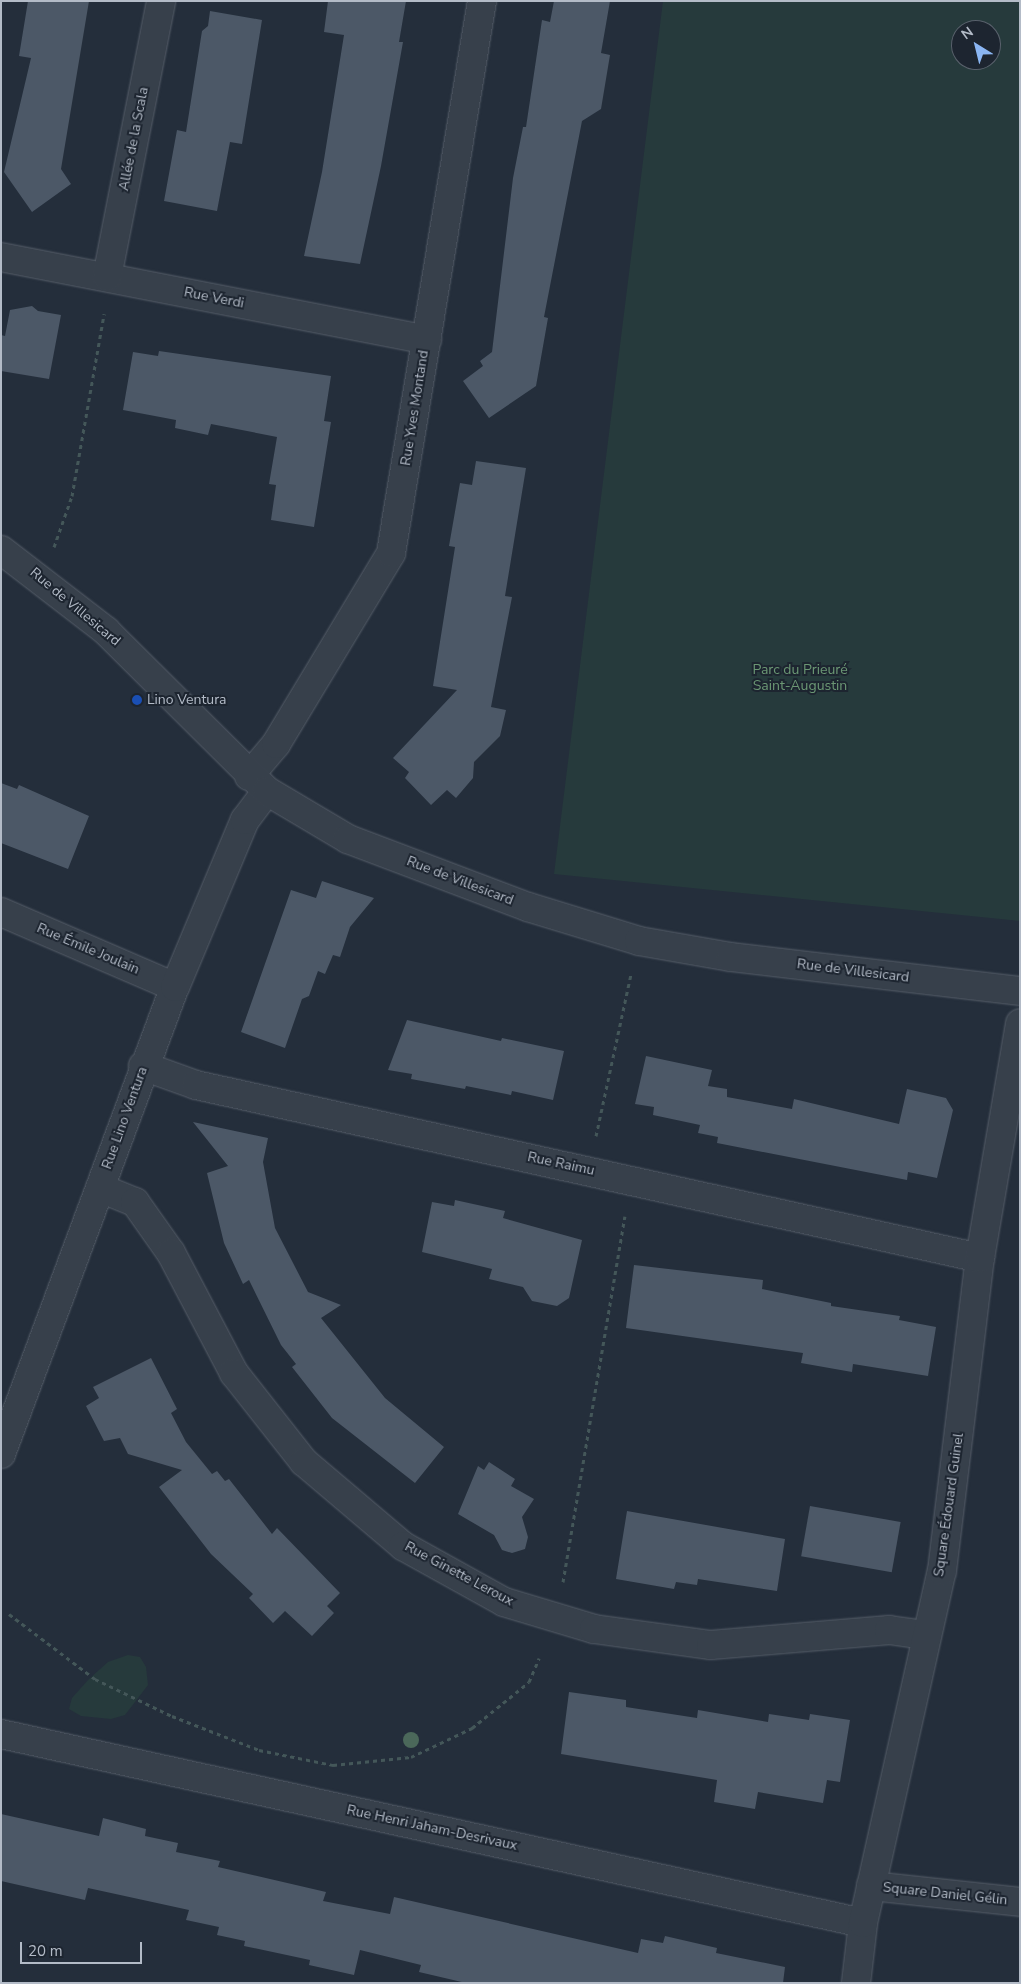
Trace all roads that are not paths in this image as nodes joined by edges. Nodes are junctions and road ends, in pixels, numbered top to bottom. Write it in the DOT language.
graph roads {
  1 [pos="161,1"];
  2 [pos="482,1"];
  3 [pos="1,256"];
  4 [pos="107,277"];
  5 [pos="427,340"];
  6 [pos="1,550"];
  7 [pos="258,784"];
  8 [pos="1,912"];
  9 [pos="175,986"];
  10 [pos="1020,991"];
  11 [pos="1020,1023"];
  12 [pos="143,1066"];
  13 [pos="100,1188"];
  14 [pos="980,1258"];
  15 [pos="1,1454"];
  16 [pos="926,1635"];
  17 [pos="1,1734"];
  18 [pos="871,1886"];
  19 [pos="1020,1902"];
  20 [pos="863,1923"];
  21 [pos="856,1983"];
  1 -- 4 [label="street, Allée de la Scala"];
  2 -- 5 [label="street, Rue Yves Montand"];
  3 -- 4 [label="street, Rue Verdi"];
  4 -- 5 [label="street, Rue Verdi"];
  5 -- 7 [label="street, Rue Yves Montand"];
  6 -- 7 [label="street, Rue de Villesicard"];
  7 -- 9 [label="street, Rue Lino Ventura"];
  7 -- 10 [label="street, Rue de Villesicard"];
  8 -- 9 [label="street, Rue Émile Joulain"];
  9 -- 12 [label="street, Rue Lino Ventura"];
  11 -- 14 [label="street, Square Édouard Guinel"];
  12 -- 13 [label="street, Rue Lino Ventura"];
  12 -- 14 [label="street, Rue Raimu"];
  13 -- 15 [label="street, Rue Lino Ventura"];
  13 -- 16 [label="street, Rue Ginette Leroux"];
  14 -- 16 [label="street, Square Édouard Guinel"];
  16 -- 18 [label="street, Square Édouard Guinel"];
  17 -- 20 [label="street, Rue Henri Jaham-Desrivaux"];
  18 -- 19 [label="street, Square Daniel Gélin"];
  18 -- 20 [label="street, Square Édouard Guinel"];
  20 -- 21 [label="street, Square Édouard Guinel"];
}
